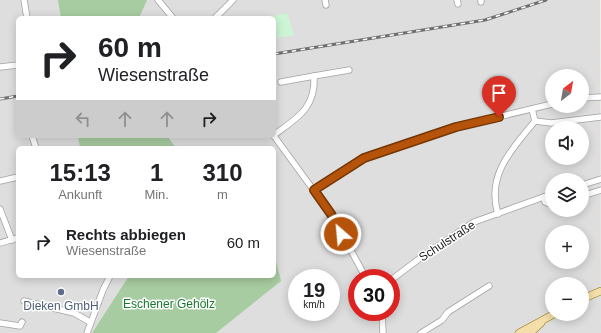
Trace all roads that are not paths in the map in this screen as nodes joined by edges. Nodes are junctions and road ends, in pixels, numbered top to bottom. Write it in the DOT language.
graph roads {
  1 [pos="24,0"];
  2 [pos="158,0"];
  3 [pos="233,0"];
  4 [pos="27,16"];
  5 [pos="171,16"];
  6 [pos="217,16"];
  7 [pos="16,66"];
  8 [pos="0,67"];
  9 [pos="349,70"];
  10 [pos="314,76"];
  11 [pos="281,82"];
  12 [pos="601,97"];
  13 [pos="589,98"];
  14 [pos="545,106"];
  15 [pos="532,109"];
  16 [pos="601,117"];
  17 [pos="535,121"];
  18 [pos="276,133"];
  19 [pos="276,138"];
  20 [pos="16,177"];
  21 [pos="601,179"];
  22 [pos="0,181"];
  23 [pos="589,183"];
  24 [pos="314,190"];
  25 [pos="601,190"];
  26 [pos="589,194"];
  27 [pos="544,197"];
  28 [pos="545,202"];
  29 [pos="0,209"];
  30 [pos="498,214"];
  31 [pos="15,239"];
  32 [pos="0,243"];
  33 [pos="361,269"];
  34 [pos="400,273"];
  35 [pos="109,278"];
  36 [pos="489,286"];
  37 [pos="601,291"];
  38 [pos="589,296"];
  39 [pos="24,301"];
  40 [pos="544,320"];
  41 [pos="382,321"];
  42 [pos="22,322"];
  43 [pos="90,322"];
  44 [pos="0,323"];
  45 [pos="88,333"];
  46 [pos="383,333"];
  47 [pos="422,333"];
  48 [pos="520,333"];
  49 [pos="530,333"];
  1 -- 4 [label="street"];
  2 -- 5 [label="street"];
  3 -- 6 [label="street"];
  7 -- 8 [label="street"];
  9 -- 10 [label="street"];
  10 -- 11 [label="street"];
  10 -- 18 [label="street"];
  12 -- 13 [label="street"];
  14 -- 15 [label="street"];
  15 -- 17 [label="street"];
  15 -- 24 [label="street"];
  16 -- 17 [label="street"];
  17 -- 30 [label="street"];
  19 -- 24 [label="street"];
  20 -- 22 [label="street"];
  21 -- 23 [label="street"];
  24 -- 33 [label="street"];
  25 -- 26 [label="street"];
  27 -- 28 [label="street"];
  27 -- 30 [label="street, Schulstraße"];
  29 -- 31 [label="street"];
  30 -- 34 [label="street, Schulstraße"];
  31 -- 32 [label="street"];
  35 -- 43 [label="street"];
  36 -- 47 [label="street"];
  37 -- 38 [label="main road"];
  39 -- 43 [label="street"];
  40 -- 48 [label="main road"];
  40 -- 49 [label="main road"];
  41 -- 46 [label="street"];
  42 -- 44 [label="street"];
  43 -- 45 [label="street"];
}
